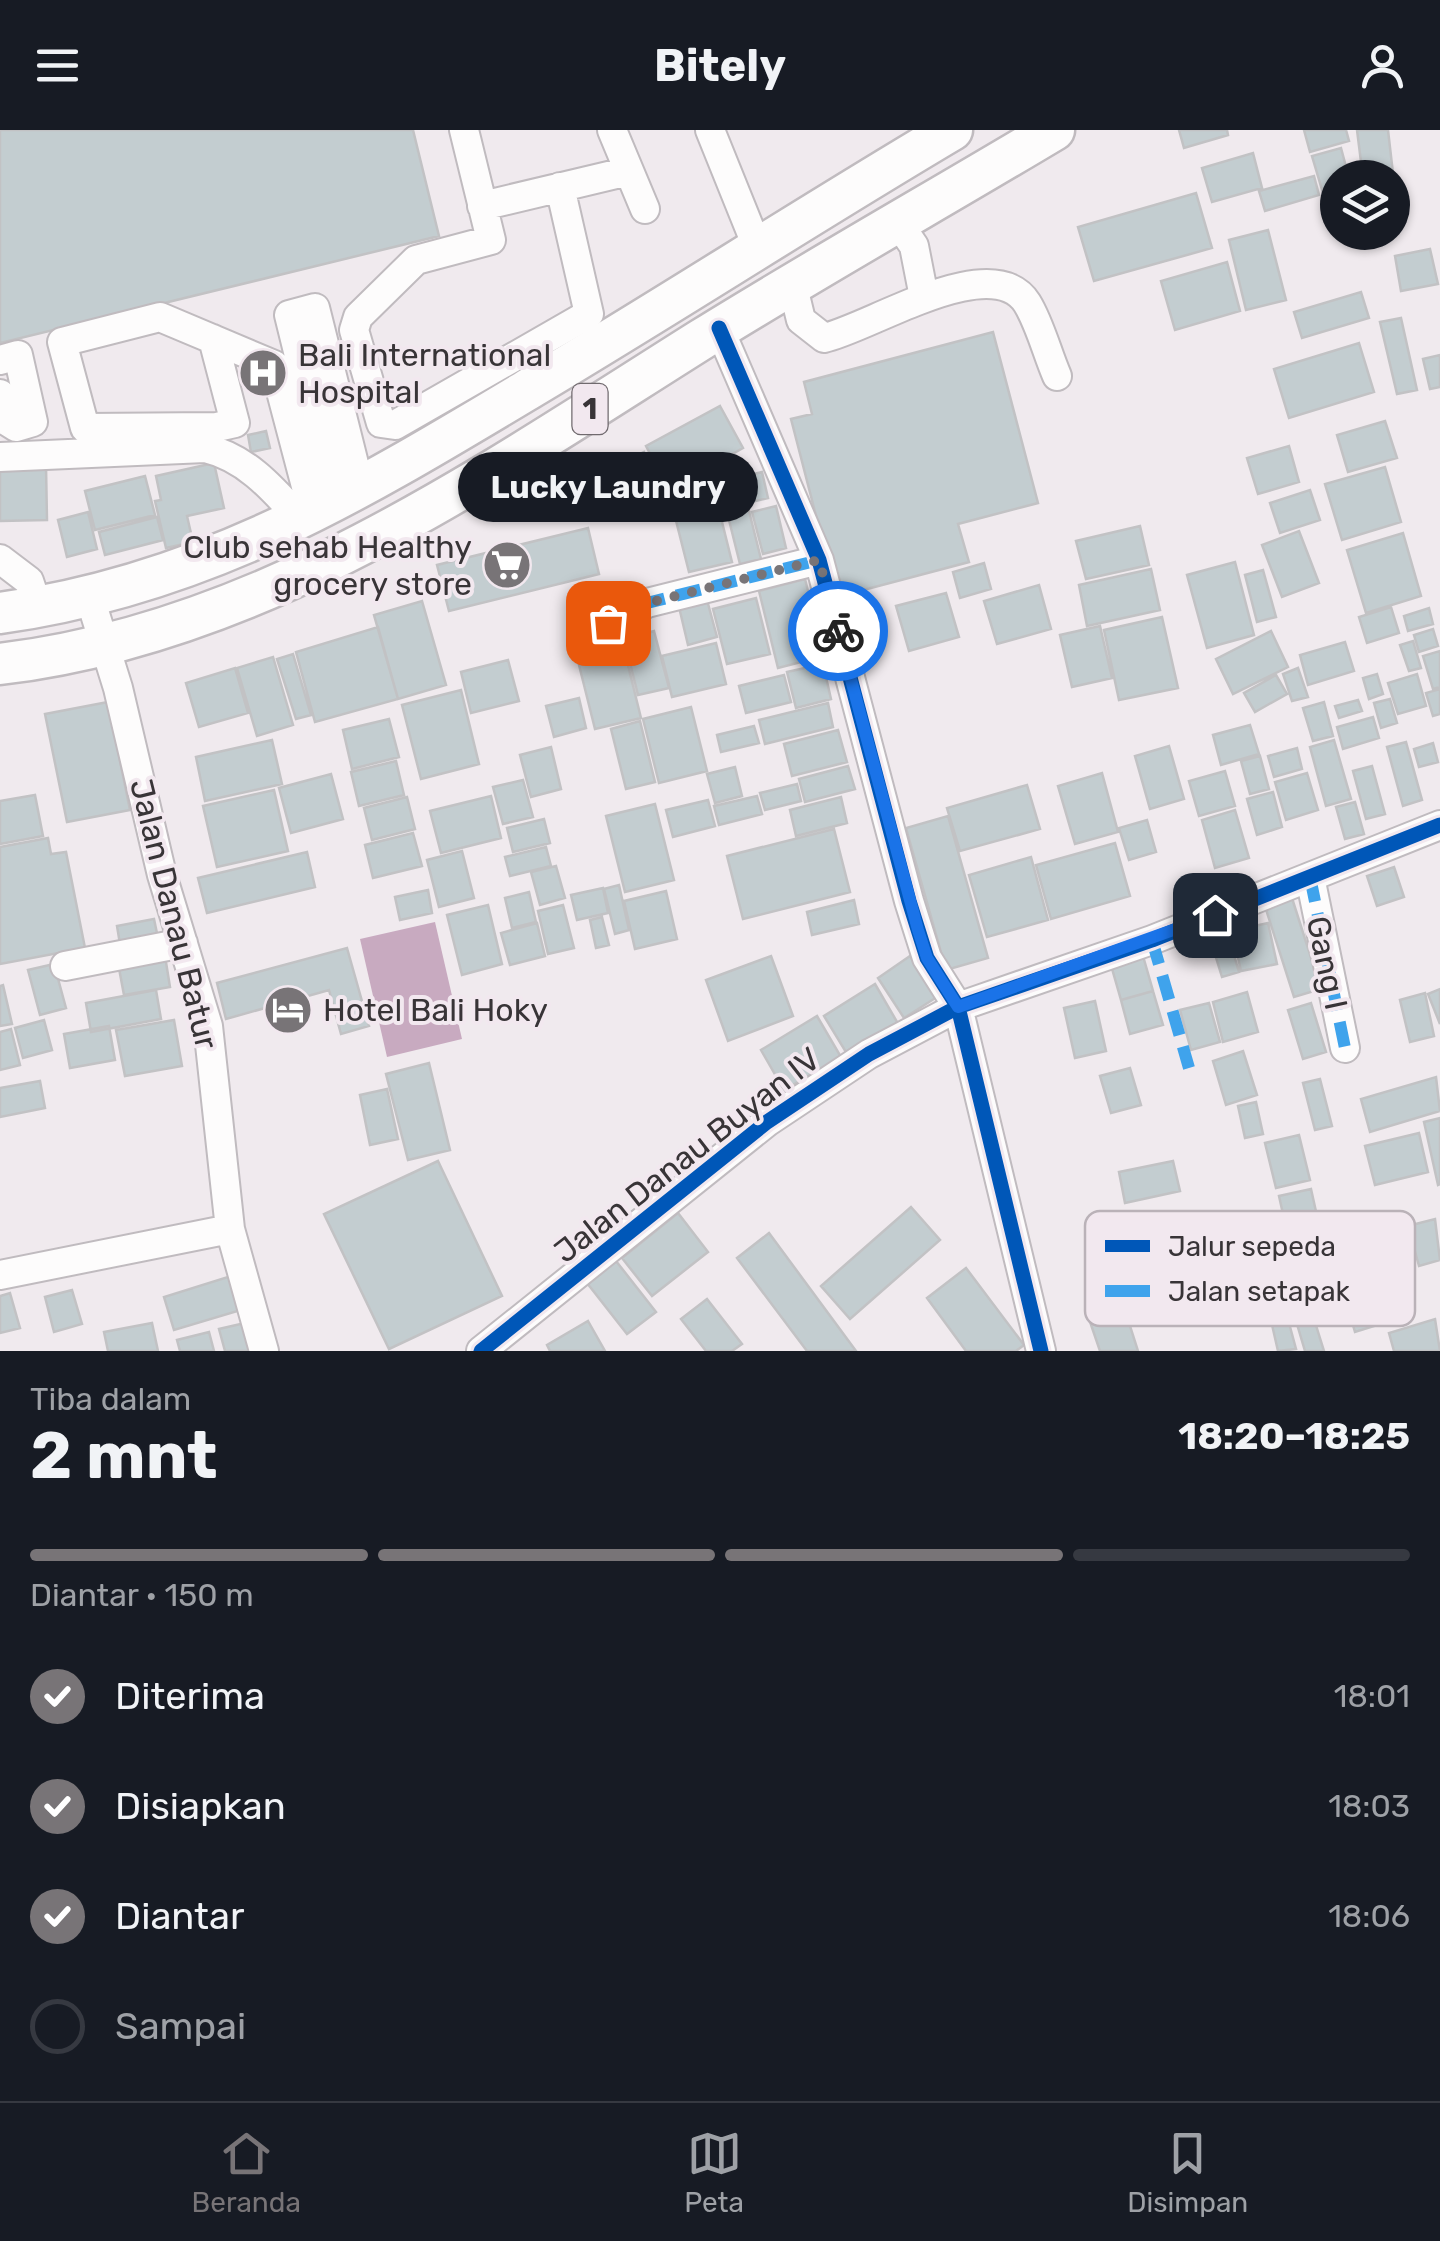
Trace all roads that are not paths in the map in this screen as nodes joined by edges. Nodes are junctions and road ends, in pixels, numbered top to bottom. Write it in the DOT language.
graph roads {
  1 [pos="464,130"];
  2 [pos="612,130"];
  3 [pos="710,130"];
  4 [pos="730,130"];
  5 [pos="952,130"];
  6 [pos="1054,130"];
  7 [pos="724,164"];
  8 [pos="630,171"];
  9 [pos="560,187"];
  10 [pos="482,206"];
  11 [pos="645,209"];
  12 [pos="899,224"];
  13 [pos="758,249"];
  14 [pos="793,287"];
  15 [pos="924,297"];
  16 [pos="720,328"];
  17 [pos="213,340"];
  18 [pos="0,360"];
  19 [pos="1057,376"];
  20 [pos="0,394"];
  21 [pos="24,424"];
  22 [pos="22,456"];
  23 [pos="327,506"];
  24 [pos="0,559"];
  25 [pos="819,560"];
  26 [pos="90,598"];
  27 [pos="19,610"];
  28 [pos="608,623"];
  29 [pos="106,647"];
  30 [pos="0,664"];
  31 [pos="1440,825"];
  32 [pos="1310,877"];
  33 [pos="183,942"];
  34 [pos="65,966"];
  35 [pos="958,1007"];
  36 [pos="1345,1048"];
  37 [pos="230,1228"];
  38 [pos="0,1275"];
  39 [pos="264,1351"];
  40 [pos="481,1351"];
  41 [pos="1041,1351"];
  1 -- 10 [label="street"];
  2 -- 8 [label="street"];
  3 -- 7 [label="street"];
  4 -- 7 [label="street"];
  5 -- 13 [label="highway, 1"];
  6 -- 12 [label="highway, 1"];
  7 -- 13 [label="street"];
  8 -- 9 [label="street"];
  8 -- 11 [label="street"];
  9 -- 10 [label="street"];
  9 -- 10 [label="street"];
  12 -- 14 [label="highway, 1"];
  12 -- 15 [label="street"];
  13 -- 23 [label="highway, 1"];
  14 -- 15 [label="street"];
  14 -- 16 [label="highway, 1"];
  15 -- 19 [label="street"];
  16 -- 25 [label="street"];
  16 -- 29 [label="highway, 1"];
  17 -- 17 [label="street"];
  17 -- 23 [label="street"];
  18 -- 21 [label="street"];
  20 -- 21 [label="street"];
  21 -- 22 [label="street"];
  22 -- 23 [label="street"];
  23 -- 23 [label="street"];
  23 -- 26 [label="highway, 1"];
  24 -- 27 [label="street"];
  25 -- 28 [label="street"];
  25 -- 35 [label="street"];
  26 -- 27 [label="highway, 1"];
  26 -- 29 [label="street, Jalan Danau Batur"];
  29 -- 30 [label="highway, 1"];
  29 -- 33 [label="street, Jalan Danau Batur"];
  31 -- 32 [label="street, Jalan Danau Buyan IV"];
  32 -- 35 [label="street, Jalan Danau Buyan IV"];
  32 -- 36 [label="street, Gang I"];
  33 -- 34 [label="street"];
  33 -- 37 [label="street, Jalan Danau Batur"];
  35 -- 40 [label="street, Jalan Danau Buyan IV"];
  35 -- 41 [label="street"];
  37 -- 38 [label="street"];
  37 -- 39 [label="street, Jalan Danau Batur"];
}
